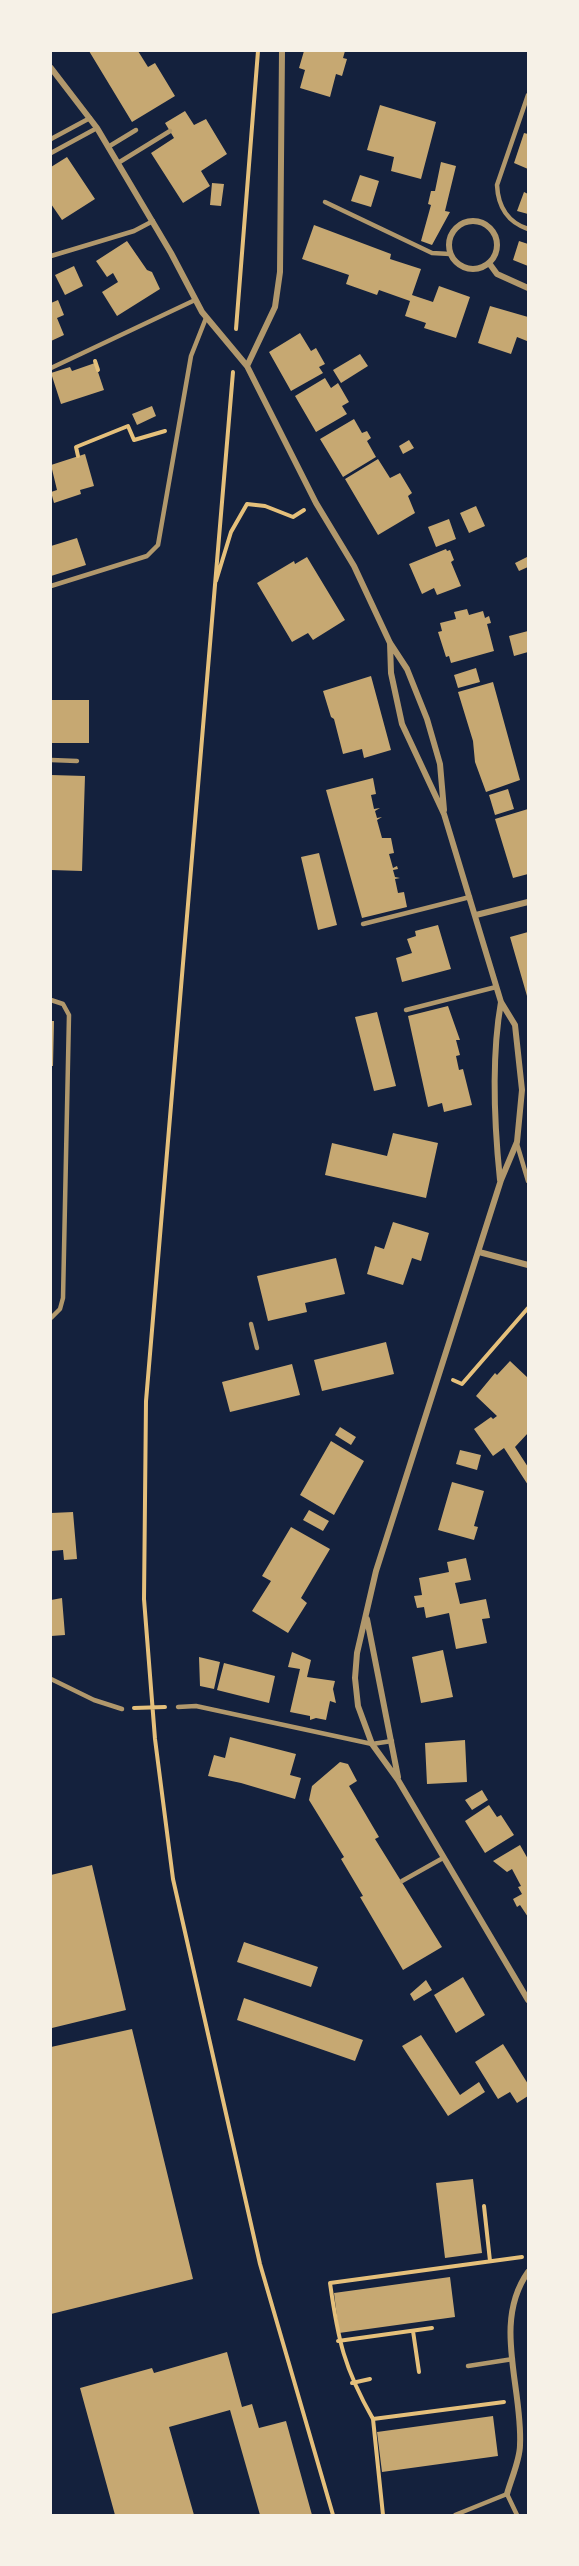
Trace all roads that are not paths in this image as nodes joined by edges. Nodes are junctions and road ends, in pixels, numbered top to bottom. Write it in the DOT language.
graph roads {
  1 [pos="282,51"];
  2 [pos="51,68"];
  3 [pos="528,95"];
  4 [pos="90,118"];
  5 [pos="97,128"];
  6 [pos="136,130"];
  7 [pos="170,131"];
  8 [pos="51,139"];
  9 [pos="108,147"];
  10 [pos="51,153"];
  11 [pos="118,163"];
  12 [pos="325,202"];
  13 [pos="153,221"];
  14 [pos="528,230"];
  15 [pos="450,254"];
  16 [pos="51,256"];
  17 [pos="489,263"];
  18 [pos="528,288"];
  19 [pos="195,300"];
  20 [pos="206,318"];
  21 [pos="246,366"];
  22 [pos="51,368"];
  23 [pos="51,586"];
  24 [pos="390,643"];
  25 [pos="51,760"];
  26 [pos="77,761"];
  27 [pos="444,814"];
  28 [pos="470,897"];
  29 [pos="528,902"];
  30 [pos="476,915"];
  31 [pos="363,924"];
  32 [pos="496,987"];
  33 [pos="51,1000"];
  34 [pos="501,1002"];
  35 [pos="406,1010"];
  36 [pos="517,1142"];
  37 [pos="501,1180"];
  38 [pos="528,1181"];
  39 [pos="479,1252"];
  40 [pos="528,1265"];
  41 [pos="51,1318"];
  42 [pos="252,1324"];
  43 [pos="257,1348"];
  44 [pos="367,1618"];
  45 [pos="51,1679"];
  46 [pos="178,1707"];
  47 [pos="122,1709"];
  48 [pos="392,1741"];
  49 [pos="372,1744"];
  50 [pos="398,1780"];
  51 [pos="443,1858"];
  52 [pos="402,1881"];
  53 [pos="528,2000"];
  54 [pos="528,2272"];
  55 [pos="513,2359"];
  56 [pos="468,2366"];
  57 [pos="507,2494"];
  58 [pos="455,2515"];
  59 [pos="517,2515"];
  1 -- 21 [label="street"];
  2 -- 4 [label="street"];
  3 -- 14 [label="lane"];
  4 -- 5 [label="street"];
  4 -- 8 [label="lane"];
  5 -- 9 [label="street"];
  5 -- 10 [label="lane"];
  6 -- 9 [label="lane"];
  7 -- 11 [label="lane"];
  9 -- 11 [label="street"];
  11 -- 13 [label="street"];
  12 -- 15 [label="lane"];
  13 -- 16 [label="lane"];
  13 -- 19 [label="street"];
  15 -- 17 [label="street"];
  15 -- 17 [label="street"];
  17 -- 18 [label="street"];
  19 -- 20 [label="street"];
  19 -- 22 [label="lane"];
  20 -- 21 [label="street"];
  20 -- 23 [label="lane"];
  21 -- 24 [label="street"];
  24 -- 27 [label="street"];
  24 -- 27 [label="street"];
  25 -- 26 [label="lane"];
  27 -- 28 [label="street"];
  28 -- 30 [label="street"];
  28 -- 31 [label="lane"];
  29 -- 30 [label="street"];
  30 -- 32 [label="street"];
  32 -- 34 [label="street"];
  32 -- 35 [label="lane"];
  33 -- 41 [label="lane"];
  34 -- 36 [label="street"];
  34 -- 37 [label="street"];
  36 -- 37 [label="street"];
  36 -- 38 [label="lane"];
  37 -- 39 [label="street"];
  39 -- 40 [label="street"];
  39 -- 44 [label="street"];
  42 -- 43 [label="lane"];
  44 -- 48 [label="street"];
  44 -- 49 [label="street"];
  45 -- 47 [label="lane"];
  46 -- 49 [label="lane"];
  48 -- 49 [label="lane"];
  48 -- 50 [label="street"];
  49 -- 50 [label="street"];
  50 -- 51 [label="street"];
  51 -- 52 [label="lane"];
  51 -- 53 [label="street"];
  54 -- 55 [label="street"];
  55 -- 56 [label="lane"];
  55 -- 57 [label="street"];
  57 -- 58 [label="lane"];
  57 -- 59 [label="lane"];
}
